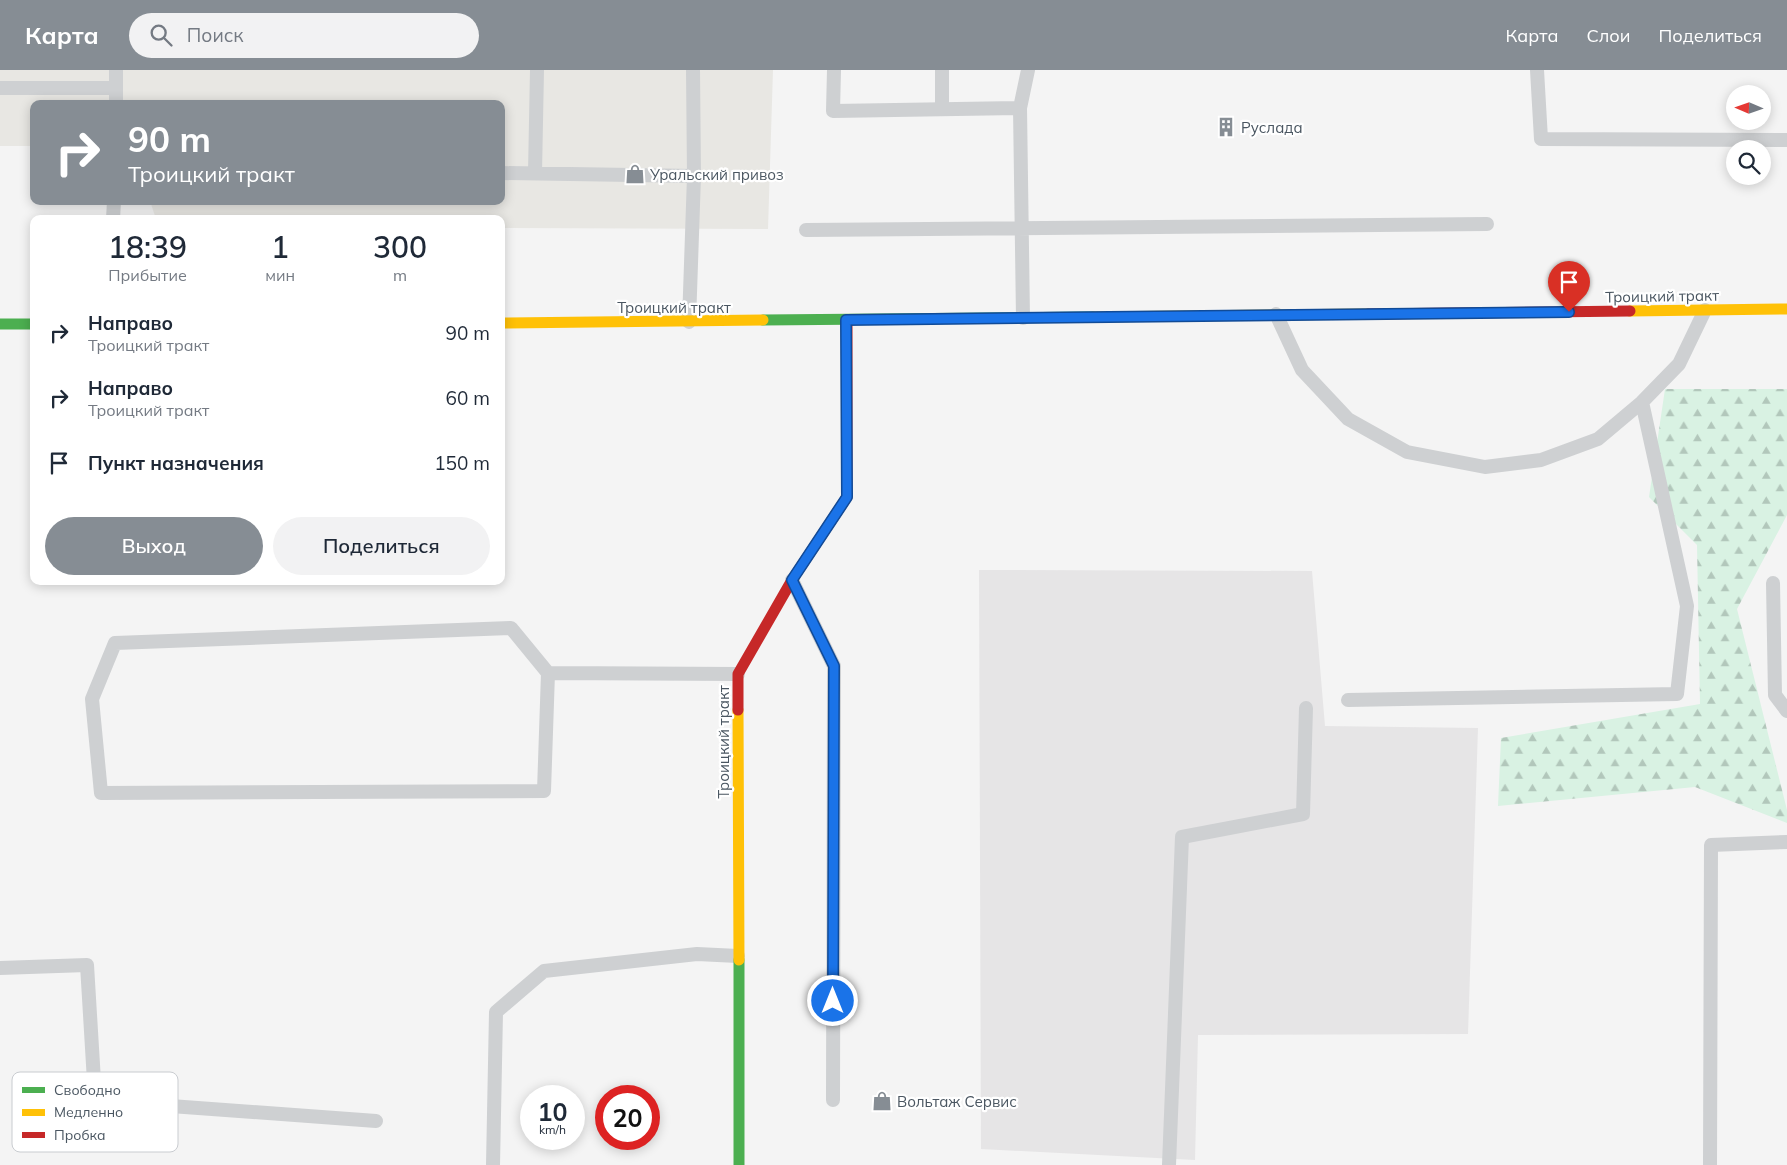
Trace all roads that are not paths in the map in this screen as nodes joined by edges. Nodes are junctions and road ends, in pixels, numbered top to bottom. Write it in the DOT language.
graph roads {
  1 [pos="116,70"];
  2 [pos="537,70"];
  3 [pos="693,70"];
  4 [pos="834,70"];
  5 [pos="942,70"];
  6 [pos="1028,70"];
  7 [pos="1537,70"];
  8 [pos="0,88"];
  9 [pos="116,88"];
  10 [pos="116,100"];
  11 [pos="1020,108"];
  12 [pos="942,109"];
  13 [pos="1787,140"];
  14 [pos="505,173"];
  15 [pos="535,173"];
  16 [pos="694,176"];
  17 [pos="1487,224"];
  18 [pos="1022,228"];
  19 [pos="806,230"];
  20 [pos="1787,309"];
  21 [pos="1705,310"];
  22 [pos="1276,314"];
  23 [pos="1023,318"];
  24 [pos="846,320"];
  25 [pos="690,322"];
  26 [pos="505,323"];
  27 [pos="0,324"];
  28 [pos="30,324"];
  29 [pos="1642,402"];
  30 [pos="792,580"];
  31 [pos="1773,583"];
  32 [pos="548,673"];
  33 [pos="738,674"];
  34 [pos="1348,700"];
  35 [pos="1306,708"];
  36 [pos="1787,711"];
  37 [pos="1787,842"];
  38 [pos="738,956"];
  39 [pos="0,968"];
  40 [pos="93,1072"];
  41 [pos="833,1100"];
  42 [pos="178,1107"];
  43 [pos="376,1121"];
  44 [pos="493,1165"];
  45 [pos="739,1165"];
  46 [pos="1169,1165"];
  47 [pos="1710,1165"];
  1 -- 9 [label="lane"];
  2 -- 15 [label="lane"];
  3 -- 16 [label="lane"];
  4 -- 12 [label="lane"];
  5 -- 12 [label="lane"];
  6 -- 11 [label="lane"];
  7 -- 13 [label="lane"];
  8 -- 9 [label="lane"];
  9 -- 10 [label="lane"];
  11 -- 12 [label="lane"];
  11 -- 18 [label="lane"];
  14 -- 15 [label="lane"];
  15 -- 16 [label="lane"];
  16 -- 25 [label="lane"];
  17 -- 18 [label="lane"];
  18 -- 19 [label="lane"];
  18 -- 23 [label="lane"];
  20 -- 21 [label="main road, Троицкий тракт"];
  21 -- 22 [label="main road, Троицкий тракт"];
  21 -- 29 [label="lane"];
  22 -- 23 [label="main road, Троицкий тракт"];
  22 -- 29 [label="lane"];
  23 -- 24 [label="main road, Троицкий тракт"];
  24 -- 25 [label="main road, Троицкий тракт"];
  24 -- 30 [label="main road, Троицкий тракт"];
  25 -- 26 [label="main road, Троицкий тракт"];
  27 -- 28 [label="main road"];
  29 -- 34 [label="lane"];
  30 -- 33 [label="main road, Троицкий тракт"];
  30 -- 41 [label="lane"];
  31 -- 36 [label="lane"];
  32 -- 32 [label="lane"];
  32 -- 33 [label="lane"];
  33 -- 38 [label="main road, Троицкий тракт"];
  35 -- 46 [label="lane"];
  37 -- 47 [label="lane"];
  38 -- 44 [label="lane"];
  38 -- 45 [label="main road, Троицкий тракт"];
  39 -- 40 [label="lane"];
  42 -- 43 [label="lane"];
}
